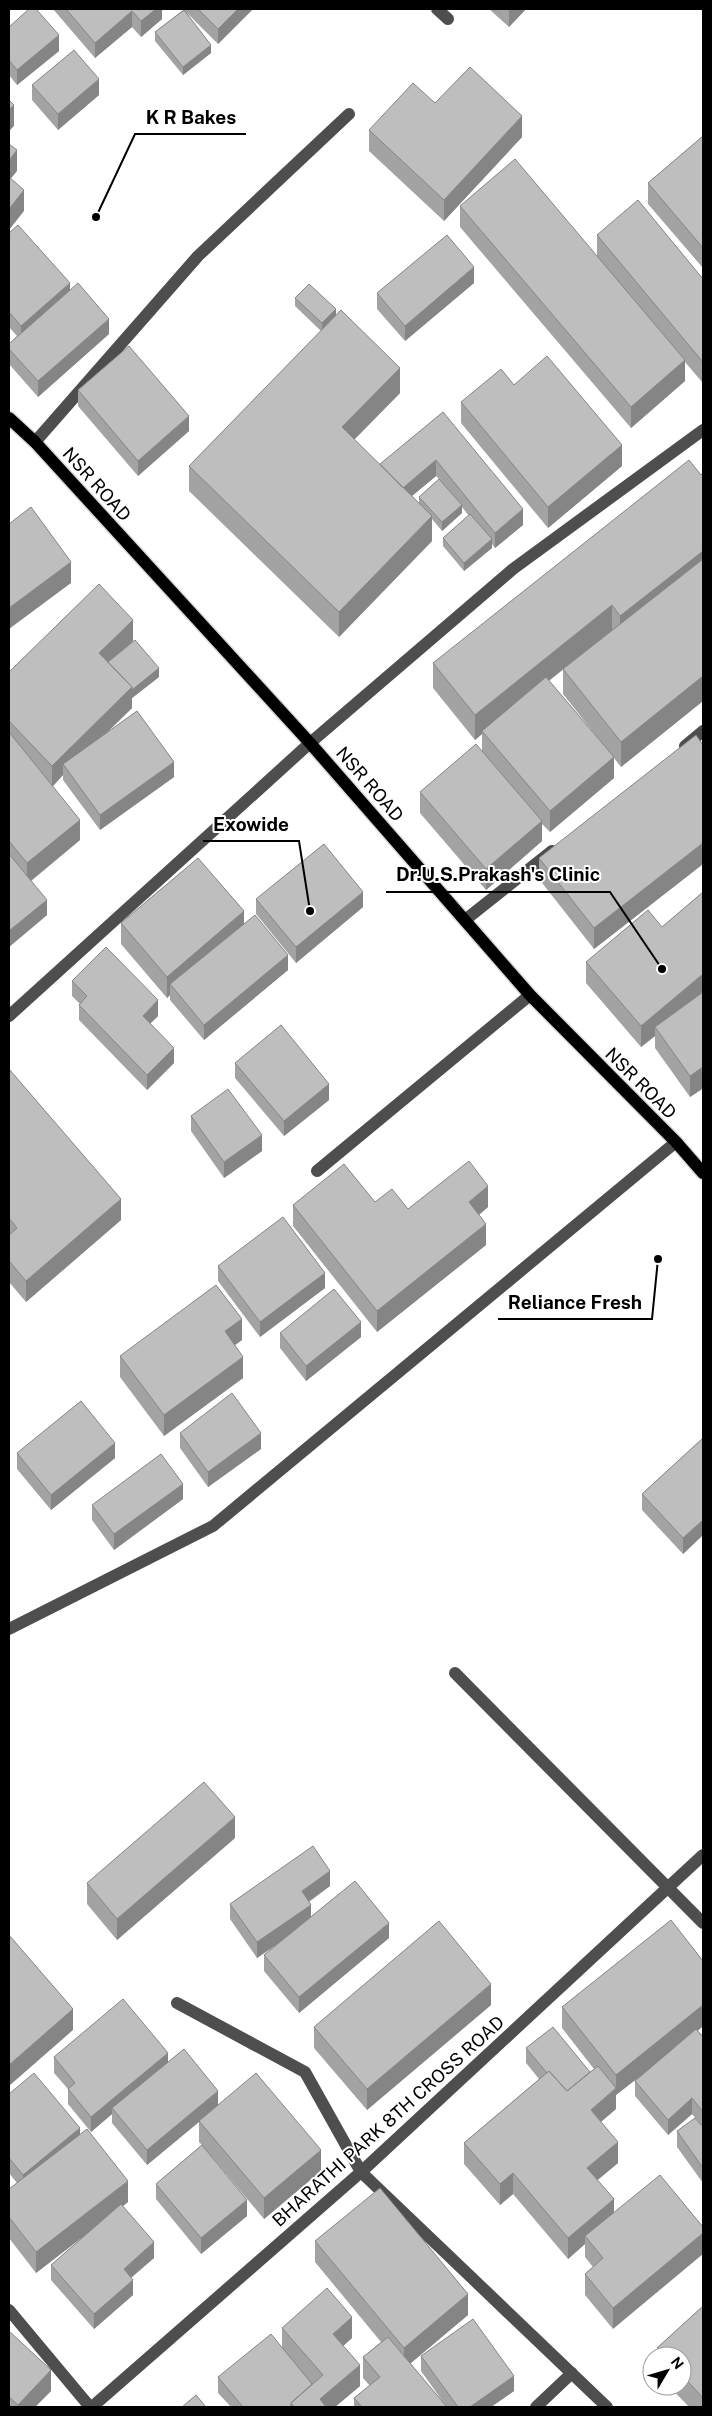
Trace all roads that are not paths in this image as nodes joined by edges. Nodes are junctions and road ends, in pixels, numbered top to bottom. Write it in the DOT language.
graph roads {
  1 [pos="437,9"];
  2 [pos="448,19"];
  3 [pos="349,114"];
  4 [pos="9,418"];
  5 [pos="703,430"];
  6 [pos="35,442"];
  7 [pos="703,731"];
  8 [pos="310,743"];
  9 [pos="673,755"];
  10 [pos="565,841"];
  11 [pos="466,920"];
  12 [pos="530,995"];
  13 [pos="9,1016"];
  14 [pos="676,1142"];
  15 [pos="317,1171"];
  16 [pos="703,1173"];
  17 [pos="9,1630"];
  18 [pos="455,1673"];
  19 [pos="703,1855"];
  20 [pos="669,1888"];
  21 [pos="703,1923"];
  22 [pos="177,2003"];
  23 [pos="362,2172"];
  24 [pos="9,2310"];
  25 [pos="572,2373"];
  26 [pos="91,2407"];
  27 [pos="536,2407"];
  28 [pos="607,2407"];
  1 -- 2 [label="street"];
  3 -- 6 [label="street"];
  4 -- 6 [label="main road, NSR ROAD"];
  5 -- 8 [label="street"];
  6 -- 8 [label="main road, NSR ROAD"];
  7 -- 9 [label="street"];
  8 -- 11 [label="main road, NSR ROAD"];
  8 -- 13 [label="street"];
  10 -- 11 [label="street"];
  11 -- 12 [label="main road, NSR ROAD"];
  12 -- 14 [label="main road, NSR ROAD"];
  12 -- 15 [label="street"];
  14 -- 16 [label="main road, NSR ROAD"];
  14 -- 17 [label="street"];
  18 -- 20 [label="street"];
  19 -- 20 [label="street, BHARATHI PARK 8TH CROSS ROAD"];
  20 -- 21 [label="street"];
  20 -- 23 [label="street, BHARATHI PARK 8TH CROSS ROAD"];
  22 -- 23 [label="street"];
  23 -- 25 [label="street"];
  23 -- 26 [label="street, BHARATHI PARK 8TH CROSS ROAD"];
  24 -- 26 [label="street"];
  25 -- 27 [label="street"];
  25 -- 28 [label="street"];
}
